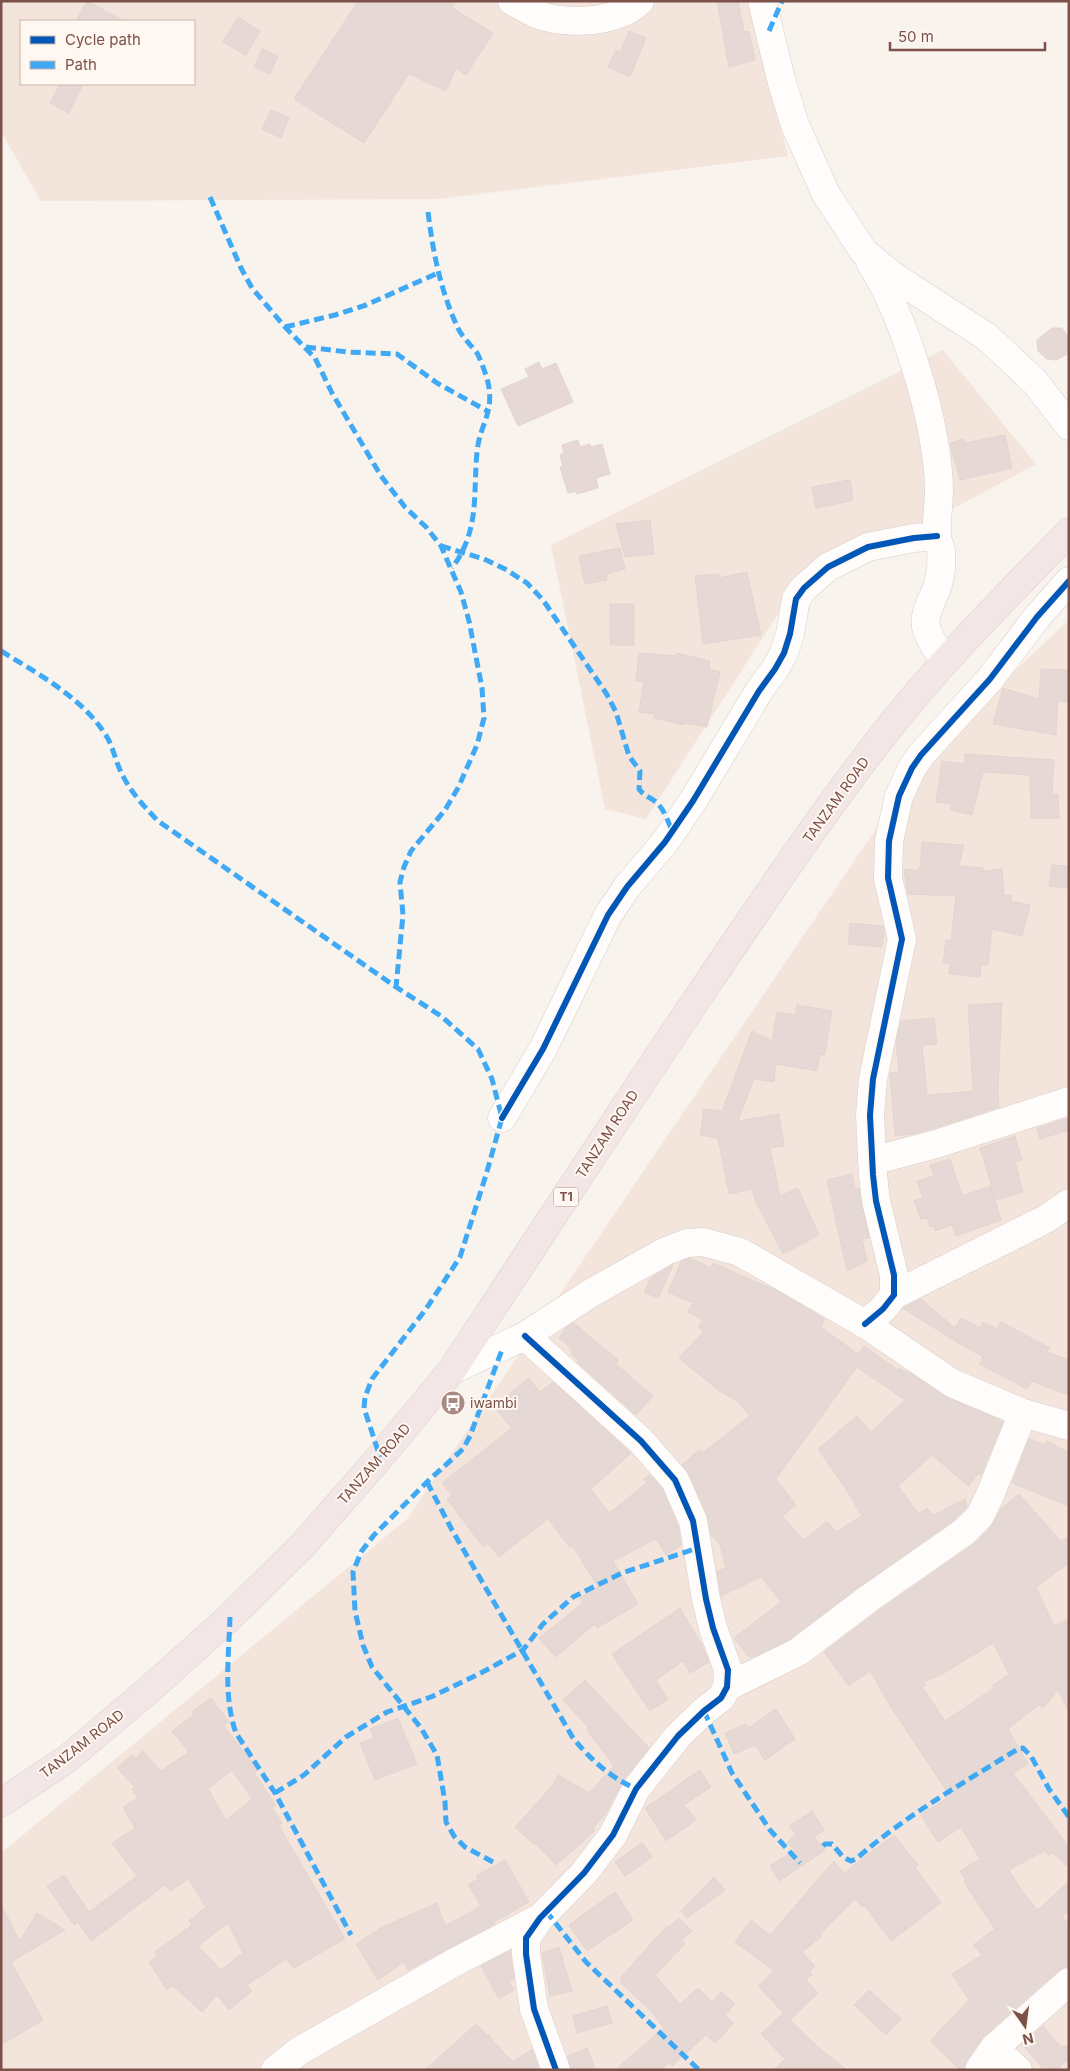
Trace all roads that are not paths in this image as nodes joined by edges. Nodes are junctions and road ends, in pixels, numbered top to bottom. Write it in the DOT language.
graph roads {
  1 [pos="512,1"];
  2 [pos="640,1"];
  3 [pos="762,1"];
  4 [pos="607,10"];
  5 [pos="864,252"];
  6 [pos="1069,426"];
  7 [pos="1069,532"];
  8 [pos="937,536"];
  9 [pos="1069,581"];
  10 [pos="944,661"];
  11 [pos="1069,1101"];
  12 [pos="502,1118"];
  13 [pos="872,1161"];
  14 [pos="1069,1203"];
  15 [pos="894,1295"];
  16 [pos="865,1324"];
  17 [pos="525,1336"];
  18 [pos="452,1370"];
  19 [pos="1023,1413"];
  20 [pos="1069,1426"];
  21 [pos="727,1687"];
  22 [pos="1,1803"];
  23 [pos="540,1918"];
  24 [pos="1069,1982"];
  25 [pos="994,2048"];
  26 [pos="275,2070"];
  27 [pos="556,2070"];
  28 [pos="979,2070"];
  29 [pos="1018,2070"];
  1 -- 4 [label="street"];
  2 -- 4 [label="street"];
  3 -- 5 [label="street"];
  5 -- 6 [label="street"];
  5 -- 8 [label="street"];
  7 -- 10 [label="highway, TANZAM ROAD / T1"];
  8 -- 10 [label="street"];
  8 -- 12 [label="street"];
  9 -- 13 [label="street"];
  10 -- 18 [label="highway, TANZAM ROAD / T1"];
  11 -- 13 [label="street"];
  13 -- 15 [label="street"];
  14 -- 15 [label="street"];
  15 -- 16 [label="street"];
  16 -- 17 [label="street"];
  16 -- 19 [label="street"];
  17 -- 18 [label="street"];
  17 -- 21 [label="street"];
  18 -- 22 [label="highway, TANZAM ROAD / T1"];
  19 -- 20 [label="street"];
  19 -- 21 [label="street"];
  21 -- 23 [label="street"];
  23 -- 26 [label="street"];
  23 -- 27 [label="street"];
  24 -- 25 [label="street"];
  25 -- 28 [label="street"];
  25 -- 29 [label="street"];
}
